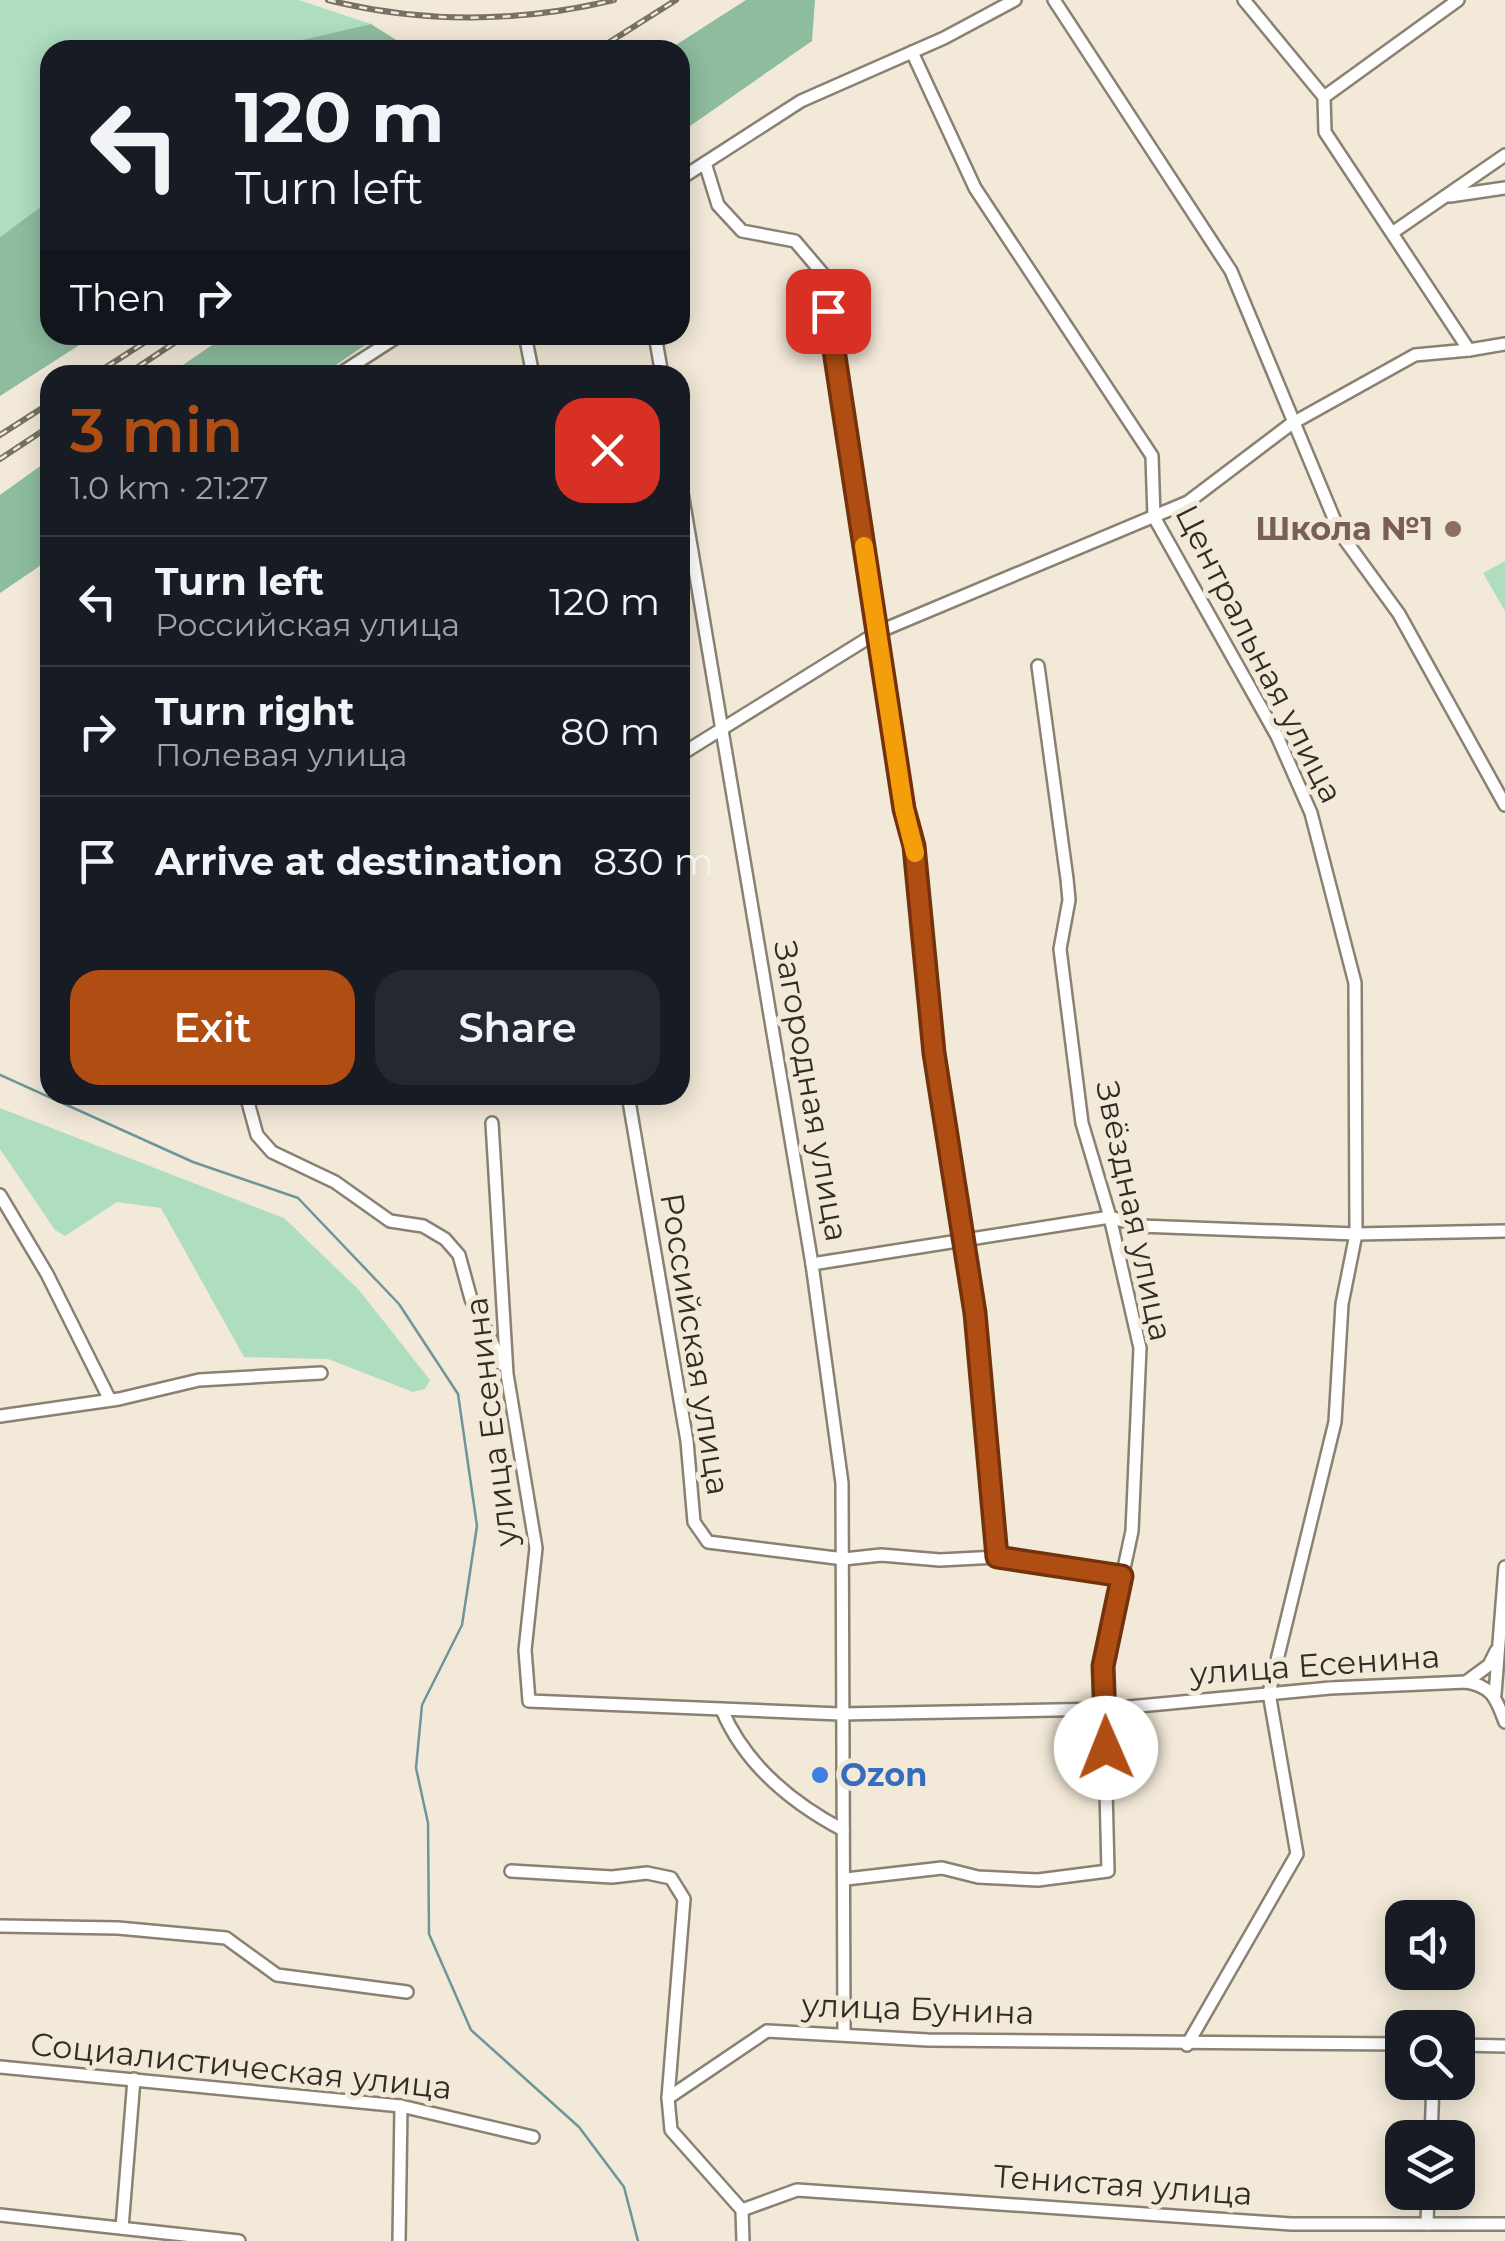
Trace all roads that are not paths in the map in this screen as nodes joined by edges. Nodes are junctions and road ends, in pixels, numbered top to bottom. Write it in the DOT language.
graph roads {
  1 [pos="1015,0"];
  2 [pos="1054,0"];
  3 [pos="1244,0"];
  4 [pos="1458,0"];
  5 [pos="912,52"];
  6 [pos="1324,97"];
  7 [pos="1505,155"];
  8 [pos="706,163"];
  9 [pos="690,173"];
  10 [pos="1505,188"];
  11 [pos="1443,197"];
  12 [pos="1392,233"];
  13 [pos="1505,344"];
  14 [pos="384,345"];
  15 [pos="1468,350"];
  16 [pos="354,365"];
  17 [pos="1291,424"];
  18 [pos="1154,518"];
  19 [pos="690,540"];
  20 [pos="878,632"];
  21 [pos="1038,666"];
  22 [pos="722,729"];
  23 [pos="690,749"];
  24 [pos="1505,805"];
  25 [pos="249,1105"];
  26 [pos="630,1105"];
  27 [pos="492,1123"];
  28 [pos="0,1195"];
  29 [pos="1110,1217"];
  30 [pos="1505,1232"];
  31 [pos="1356,1234"];
  32 [pos="961,1243"];
  33 [pos="812,1264"];
  34 [pos="321,1373"];
  35 [pos="507,1374"];
  36 [pos="110,1400"];
  37 [pos="0,1416"];
  38 [pos="997,1557"];
  39 [pos="844,1559"];
  40 [pos="1505,1567"];
  41 [pos="1122,1576"];
  42 [pos="1498,1648"];
  43 [pos="1466,1682"];
  44 [pos="1268,1694"];
  45 [pos="1495,1694"];
  46 [pos="1107,1709"];
  47 [pos="722,1710"];
  48 [pos="840,1714"];
  49 [pos="1505,1722"];
  50 [pos="843,1830"];
  51 [pos="510,1871"];
  52 [pos="846,1878"];
  53 [pos="0,1926"];
  54 [pos="407,1992"];
  55 [pos="844,2033"];
  56 [pos="1385,2044"];
  57 [pos="1186,2045"];
  58 [pos="1475,2045"];
  59 [pos="1505,2046"];
  60 [pos="0,2067"];
  61 [pos="134,2079"];
  62 [pos="668,2098"];
  63 [pos="401,2106"];
  64 [pos="533,2136"];
  65 [pos="742,2210"];
  66 [pos="1427,2210"];
  67 [pos="0,2215"];
  68 [pos="1427,2224"];
  69 [pos="1499,2224"];
  70 [pos="122,2228"];
  71 [pos="239,2241"];
  72 [pos="399,2241"];
  73 [pos="743,2241"];
  74 [pos="1494,2241"];
  1 -- 5 [label="street"];
  2 -- 17 [label="street"];
  3 -- 6 [label="street"];
  4 -- 6 [label="street"];
  5 -- 8 [label="street"];
  5 -- 18 [label="street, Центральная улица"];
  6 -- 12 [label="street"];
  7 -- 11 [label="street"];
  8 -- 9 [label="street"];
  8 -- 20 [label="street"];
  10 -- 11 [label="street"];
  11 -- 12 [label="street"];
  12 -- 15 [label="street"];
  13 -- 15 [label="street"];
  14 -- 16 [label="street"];
  15 -- 17 [label="street"];
  17 -- 18 [label="street"];
  17 -- 24 [label="street"];
  18 -- 20 [label="street"];
  18 -- 31 [label="street, Центральная улица"];
  19 -- 22 [label="street, Загородная улица"];
  20 -- 22 [label="street"];
  20 -- 32 [label="street"];
  21 -- 29 [label="street, Звёздная улица"];
  22 -- 23 [label="street"];
  22 -- 33 [label="street, Загородная улица"];
  25 -- 35 [label="street"];
  26 -- 39 [label="street, Российская улица"];
  27 -- 35 [label="street, улица Есенина"];
  28 -- 36 [label="street"];
  29 -- 31 [label="street"];
  29 -- 32 [label="street"];
  29 -- 41 [label="street, Звёздная улица"];
  30 -- 31 [label="street"];
  31 -- 44 [label="street, Центральная улица"];
  32 -- 33 [label="street"];
  32 -- 38 [label="street"];
  33 -- 39 [label="street, Загородная улица"];
  34 -- 36 [label="street"];
  35 -- 47 [label="street, улица Есенина"];
  36 -- 37 [label="street"];
  38 -- 39 [label="street, Российская улица"];
  38 -- 41 [label="street, Российская улица"];
  39 -- 48 [label="street, Загородная улица"];
  40 -- 42 [label="street"];
  41 -- 46 [label="street, Звёздная улица"];
  42 -- 43 [label="street"];
  42 -- 45 [label="street"];
  43 -- 44 [label="street, улица Есенина"];
  43 -- 45 [label="street, улица Есенина"];
  44 -- 46 [label="street, улица Есенина"];
  44 -- 57 [label="street"];
  45 -- 49 [label="street"];
  46 -- 48 [label="street, улица Есенина"];
  46 -- 52 [label="street"];
  47 -- 48 [label="street, улица Есенина"];
  47 -- 50 [label="street"];
  48 -- 50 [label="street"];
  50 -- 52 [label="street"];
  51 -- 62 [label="street"];
  52 -- 55 [label="street"];
  53 -- 54 [label="street"];
  55 -- 57 [label="street, улица Бунина"];
  55 -- 62 [label="street, улица Бунина"];
  56 -- 57 [label="street, улица Бунина"];
  58 -- 59 [label="street"];
  60 -- 61 [label="street, Социалистическая улица"];
  61 -- 63 [label="street, Социалистическая улица"];
  61 -- 70 [label="street"];
  62 -- 65 [label="street"];
  63 -- 64 [label="street, Социалистическая улица"];
  63 -- 72 [label="street"];
  65 -- 68 [label="street, Тенистая улица"];
  65 -- 73 [label="street"];
  66 -- 68 [label="street"];
  67 -- 70 [label="street"];
  68 -- 69 [label="street, Тенистая улица"];
  69 -- 74 [label="street"];
  70 -- 71 [label="street"];
}
